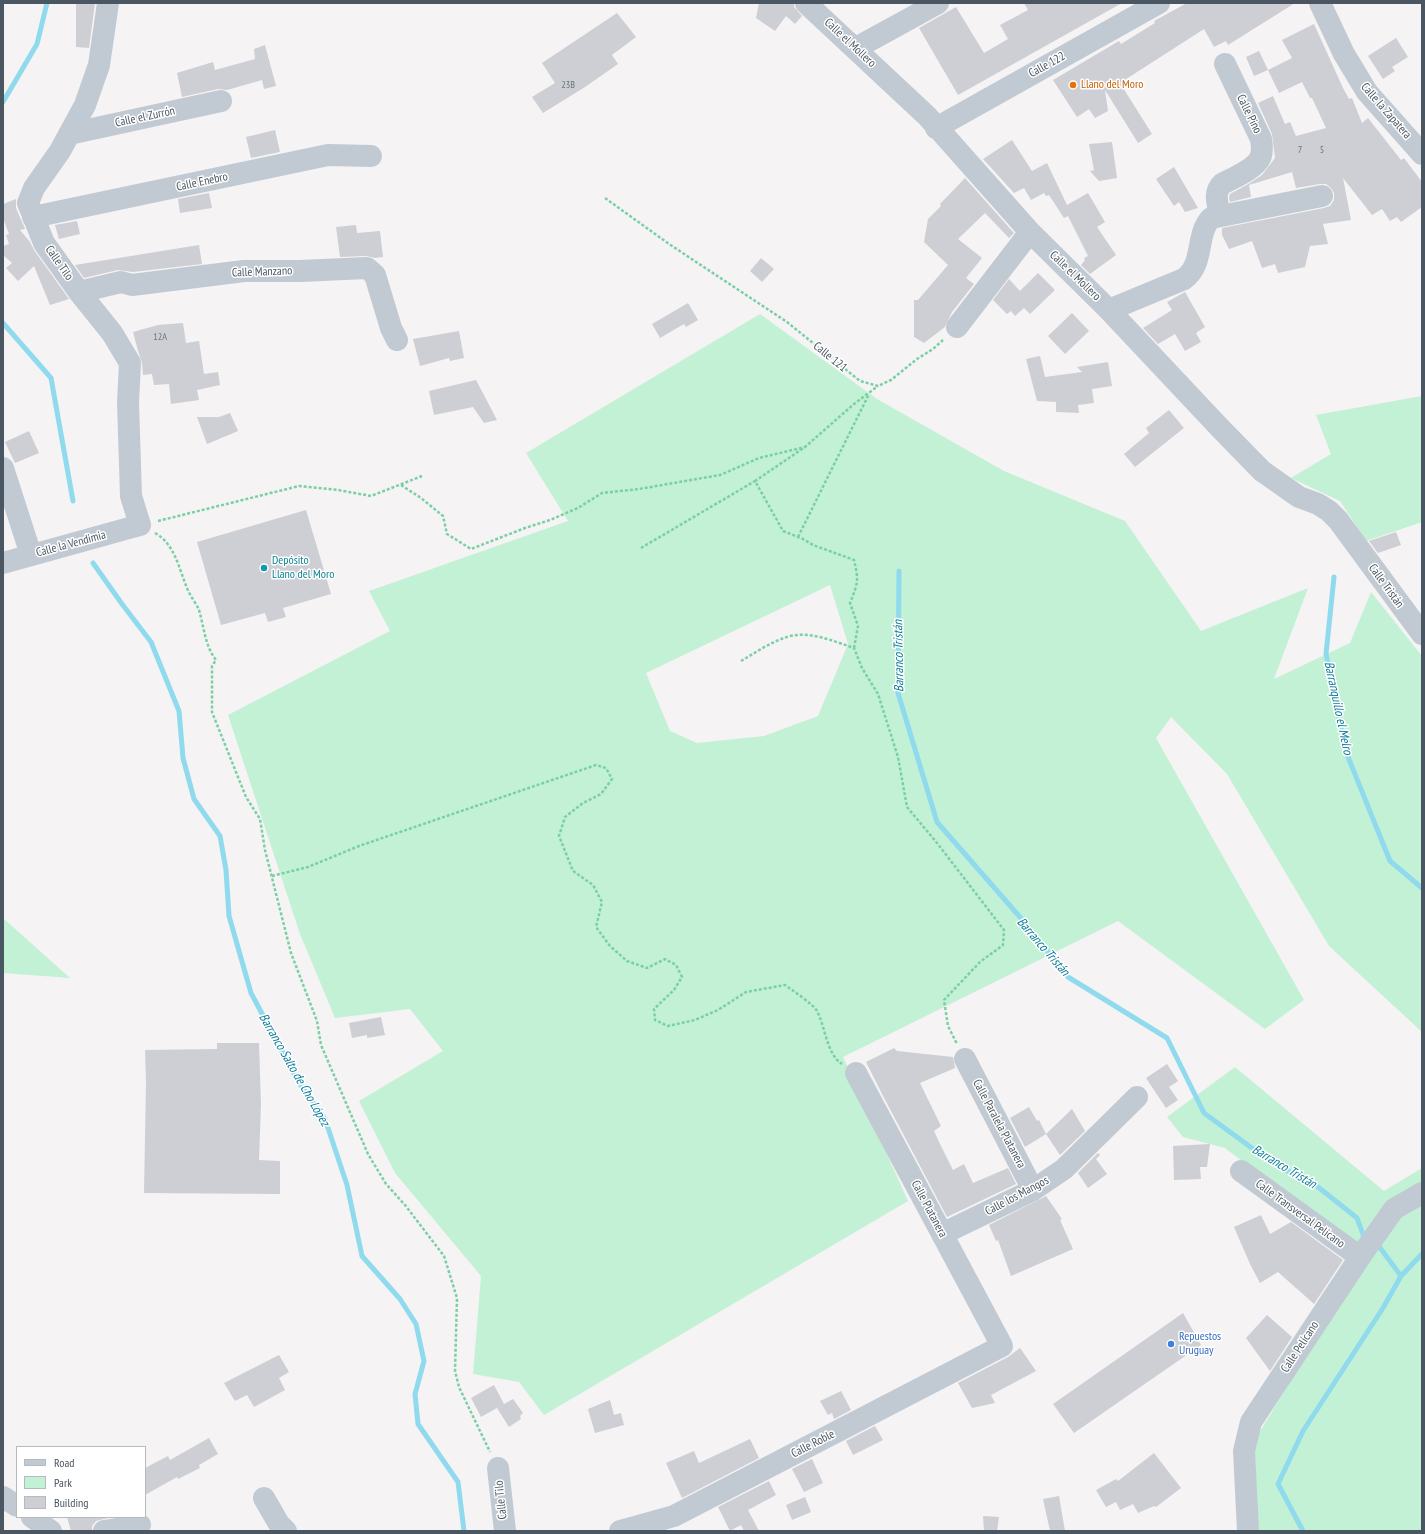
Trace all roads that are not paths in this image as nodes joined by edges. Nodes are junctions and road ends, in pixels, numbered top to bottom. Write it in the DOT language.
graph roads {
  1 [pos="108,3"];
  2 [pos="806,3"];
  3 [pos="938,3"];
  4 [pos="1159,3"];
  5 [pos="1320,3"];
  6 [pos="856,48"];
  7 [pos="1225,64"];
  8 [pos="221,101"];
  9 [pos="936,128"];
  10 [pos="69,134"];
  11 [pos="1422,154"];
  12 [pos="371,156"];
  13 [pos="1322,196"];
  14 [pos="1220,215"];
  15 [pos="33,217"];
  16 [pos="1030,232"];
  17 [pos="79,292"];
  18 [pos="1109,310"];
  19 [pos="957,327"];
  20 [pos="397,340"];
  21 [pos="3,468"];
  22 [pos="7,495"];
  23 [pos="140,525"];
  24 [pos="1352,538"];
  25 [pos="31,555"];
  26 [pos="3,563"];
  27 [pos="1422,634"];
  28 [pos="965,1059"];
  29 [pos="856,1073"];
  30 [pos="1137,1097"];
  31 [pos="1241,1171"];
  32 [pos="1033,1190"];
  33 [pos="1422,1193"];
  34 [pos="942,1234"];
  35 [pos="1360,1257"];
  36 [pos="1002,1346"];
  37 [pos="498,1468"];
  38 [pos="3,1497"];
  39 [pos="264,1498"];
  40 [pos="16,1505"];
  41 [pos="33,1518"];
  42 [pos="676,1523"];
  43 [pos="140,1525"];
  44 [pos="51,1531"];
  45 [pos="104,1531"];
  46 [pos="286,1531"];
  47 [pos="505,1531"];
  48 [pos="620,1531"];
  49 [pos="1248,1531"];
  1 -- 10 [label="street, Calle Tilo"];
  2 -- 6 [label="street, Calle el Mollero"];
  3 -- 6 [label="street"];
  4 -- 9 [label="street, Calle 122"];
  5 -- 11 [label="street, Calle la Zapatera"];
  6 -- 9 [label="street, Calle el Mollero"];
  7 -- 14 [label="street, Calle Pino"];
  8 -- 10 [label="street, Calle el Zurrón"];
  9 -- 16 [label="street, Calle el Mollero"];
  10 -- 15 [label="street, Calle Tilo"];
  12 -- 15 [label="street, Calle Enebro"];
  13 -- 14 [label="street"];
  14 -- 18 [label="street"];
  15 -- 17 [label="street, Calle Tilo"];
  16 -- 18 [label="street, Calle el Mollero"];
  16 -- 19 [label="street"];
  17 -- 20 [label="street, Calle Manzano"];
  17 -- 23 [label="street, Calle Tilo"];
  18 -- 24 [label="street, Calle el Mollero"];
  21 -- 22 [label="street"];
  22 -- 25 [label="street"];
  23 -- 25 [label="street, Calle la Vendimia"];
  24 -- 27 [label="street, Calle Tristán"];
  25 -- 26 [label="street, Calle la Vendimia"];
  28 -- 32 [label="street, Calle Paralela Platanera"];
  29 -- 34 [label="street, Calle Platanera"];
  30 -- 32 [label="street, Calle los Mangos"];
  31 -- 35 [label="street, Calle Transversal Pelícano"];
  32 -- 34 [label="street, Calle los Mangos"];
  33 -- 35 [label="street, Calle Pelícano"];
  34 -- 36 [label="street, Calle Platanera"];
  35 -- 49 [label="street, Calle Pelícano"];
  36 -- 42 [label="street, Calle Roble"];
  37 -- 47 [label="street, Calle Tilo"];
  38 -- 40 [label="street"];
  39 -- 46 [label="street"];
  41 -- 44 [label="street"];
  42 -- 48 [label="street, Calle Roble"];
  43 -- 45 [label="street"];
}
